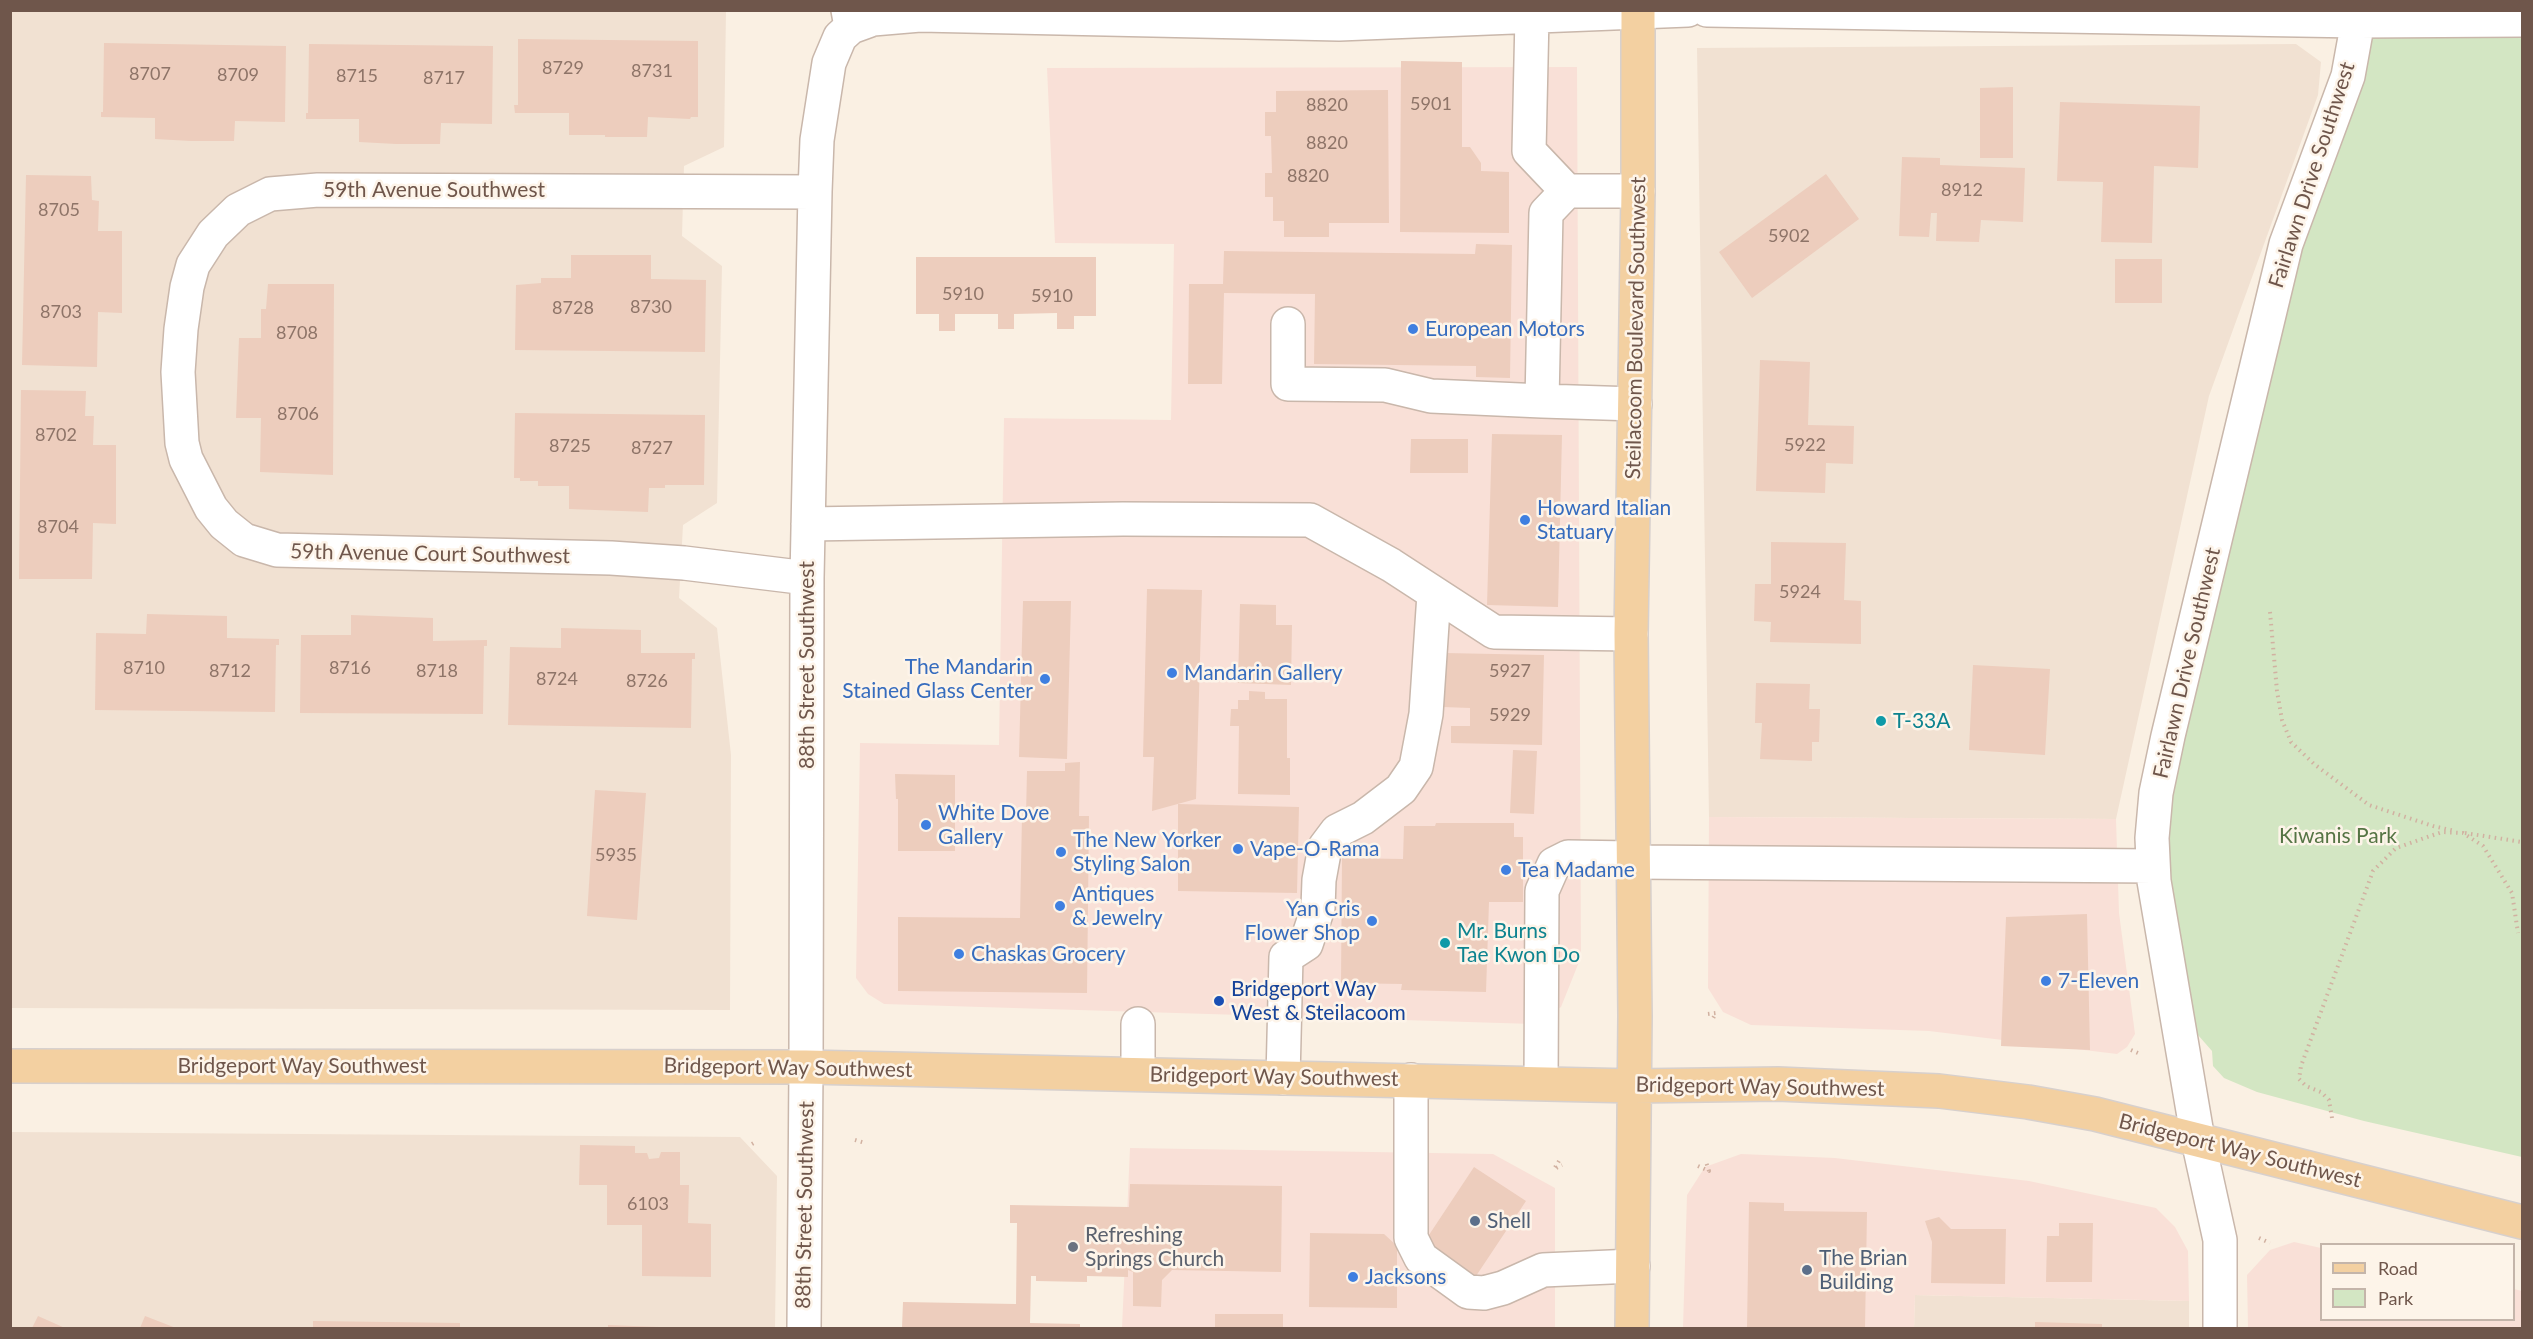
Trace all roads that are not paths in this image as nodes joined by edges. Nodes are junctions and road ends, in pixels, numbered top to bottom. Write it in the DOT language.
graph roads {
  1 [pos="1688,10"];
  2 [pos="1707,10"];
  3 [pos="1638,11"];
  4 [pos="1532,16"];
  5 [pos="2358,16"];
  6 [pos="849,19"];
  7 [pos="2523,20"];
  8 [pos="1567,191"];
  9 [pos="1638,191"];
  10 [pos="815,192"];
  11 [pos="1288,324"];
  12 [pos="178,372"];
  13 [pos="1542,401"];
  14 [pos="1635,404"];
  15 [pos="807,524"];
  16 [pos="807,578"];
  17 [pos="1434,594"];
  18 [pos="1631,634"];
  19 [pos="1632,860"];
  20 [pos="2153,866"];
  21 [pos="1137,1024"];
  22 [pos="10,1066"];
  23 [pos="807,1067"];
  24 [pos="1138,1074"];
  25 [pos="1283,1078"];
  26 [pos="1411,1080"];
  27 [pos="1541,1083"];
  28 [pos="1634,1086"];
  29 [pos="2198,1140"];
  30 [pos="2523,1222"];
  31 [pos="1633,1266"];
  32 [pos="804,1329"];
  33 [pos="1632,1329"];
  34 [pos="2220,1329"];
  1 -- 3 [label="street"];
  2 -- 5 [label="street"];
  3 -- 4 [label="street"];
  3 -- 9 [label="main road, Steilacoom Boulevard Southwest"];
  4 -- 6 [label="street"];
  4 -- 8 [label="street"];
  5 -- 7 [label="street"];
  5 -- 20 [label="street, Fairlawn Drive Southwest"];
  6 -- 10 [label="street, 88th Street Southwest"];
  8 -- 9 [label="street"];
  8 -- 13 [label="street"];
  9 -- 14 [label="main road, Steilacoom Boulevard Southwest"];
  10 -- 12 [label="street, 59th Avenue Southwest"];
  10 -- 15 [label="street, 88th Street Southwest"];
  11 -- 13 [label="street"];
  12 -- 16 [label="street, 59th Avenue Court Southwest"];
  13 -- 14 [label="street"];
  14 -- 18 [label="main road, Steilacoom Boulevard Southwest"];
  15 -- 16 [label="street, 88th Street Southwest"];
  15 -- 17 [label="street"];
  16 -- 23 [label="street, 88th Street Southwest"];
  17 -- 18 [label="street"];
  17 -- 25 [label="street"];
  18 -- 19 [label="main road, Steilacoom Boulevard Southwest"];
  19 -- 20 [label="street"];
  19 -- 27 [label="street"];
  19 -- 28 [label="main road, Steilacoom Boulevard Southwest"];
  20 -- 29 [label="street, Fairlawn Drive Southwest"];
  21 -- 24 [label="street"];
  22 -- 23 [label="main road, Bridgeport Way Southwest"];
  23 -- 24 [label="main road, Bridgeport Way Southwest"];
  23 -- 32 [label="street, 88th Street Southwest"];
  24 -- 25 [label="main road, Bridgeport Way Southwest"];
  25 -- 26 [label="main road, Bridgeport Way Southwest"];
  26 -- 27 [label="main road, Bridgeport Way Southwest"];
  26 -- 31 [label="street"];
  27 -- 28 [label="main road, Bridgeport Way Southwest"];
  28 -- 29 [label="main road, Bridgeport Way Southwest"];
  28 -- 31 [label="main road, Steilacoom Boulevard Southwest"];
  29 -- 30 [label="main road, Bridgeport Way Southwest"];
  29 -- 34 [label="street, Fairlawn Drive Southwest"];
  31 -- 33 [label="main road, Steilacoom Boulevard Southwest"];
}
